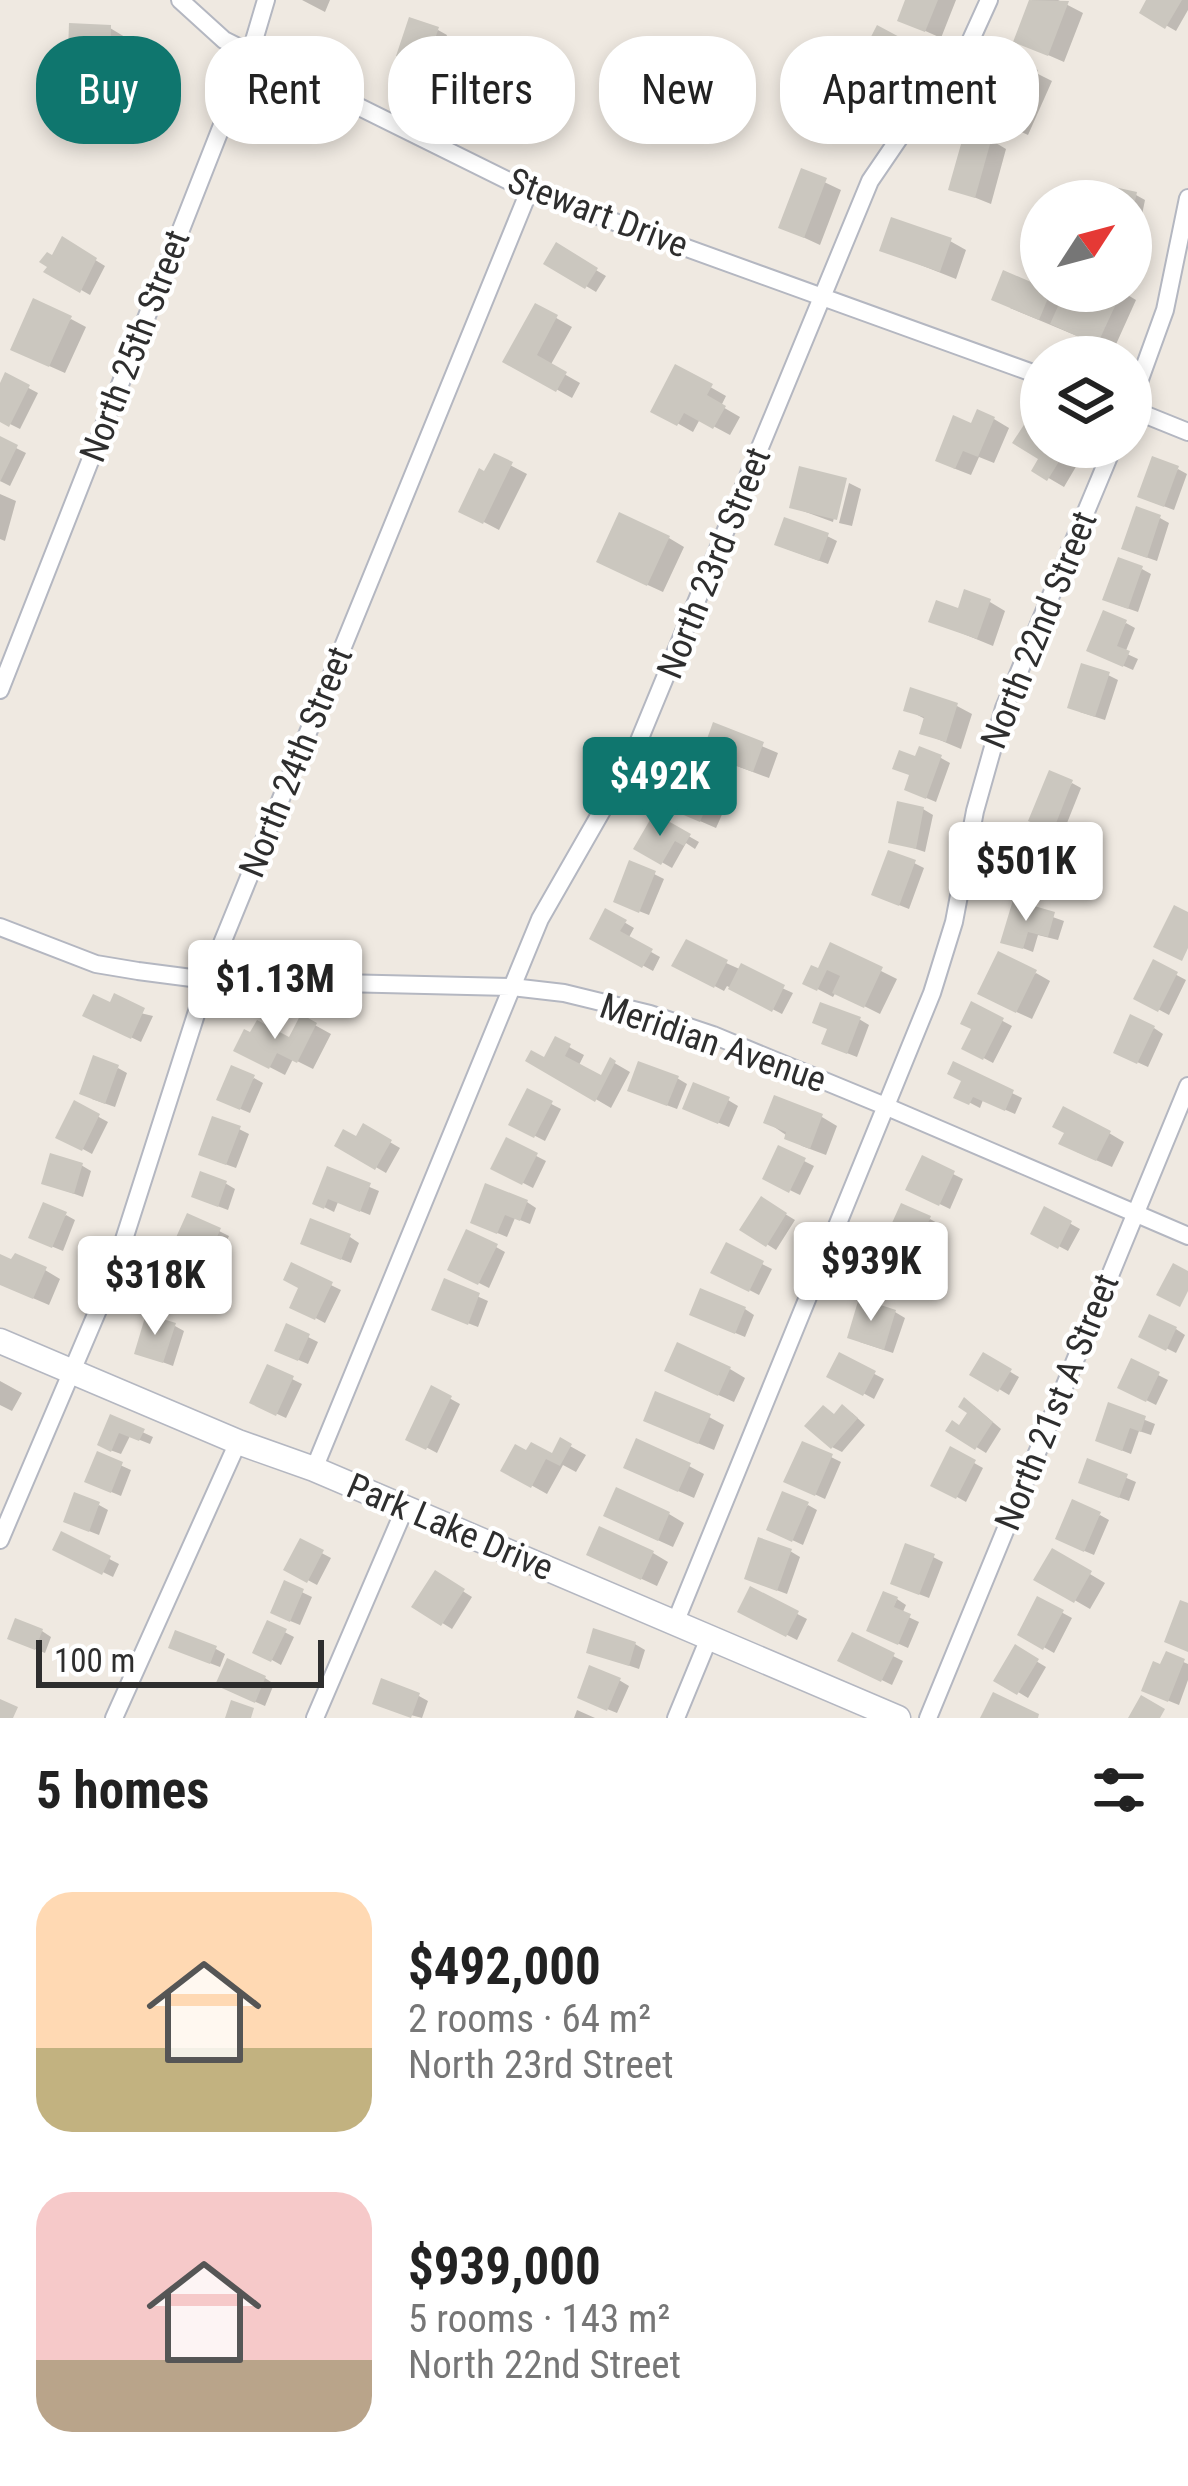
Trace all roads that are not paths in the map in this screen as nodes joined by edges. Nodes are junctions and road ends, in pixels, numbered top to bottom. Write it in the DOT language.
graph roads {
  1 [pos="180,0"];
  2 [pos="266,0"];
  3 [pos="989,0"];
  4 [pos="220,36"];
  5 [pos="255,36"];
  6 [pos="364,106"];
  7 [pos="215,144"];
  8 [pos="529,191"];
  9 [pos="1188,198"];
  10 [pos="824,298"];
  11 [pos="1152,347"];
  12 [pos="1020,368"];
  13 [pos="1152,416"];
  14 [pos="1188,432"];
  15 [pos="1104,468"];
  16 [pos="0,690"];
  17 [pos="0,927"];
  18 [pos="207,980"];
  19 [pos="512,987"];
  20 [pos="1188,1086"];
  21 [pos="885,1106"];
  22 [pos="1135,1213"];
  23 [pos="1188,1236"];
  24 [pos="0,1341"];
  25 [pos="70,1373"];
  26 [pos="238,1442"];
  27 [pos="314,1469"];
  28 [pos="404,1508"];
  29 [pos="0,1540"];
  30 [pos="675,1623"];
  31 [pos="710,1638"];
  32 [pos="114,1718"];
  33 [pos="315,1718"];
  34 [pos="676,1718"];
  35 [pos="898,1718"];
  36 [pos="928,1718"];
  1 -- 4 [label="street, Stewart Drive"];
  2 -- 5 [label="street, North 25th Street"];
  3 -- 10 [label="street, North 23rd Street"];
  6 -- 8 [label="street, Stewart Drive"];
  7 -- 16 [label="street, North 25th Street"];
  8 -- 10 [label="street, Stewart Drive"];
  8 -- 18 [label="street, North 24th Street"];
  9 -- 11 [label="street"];
  10 -- 12 [label="street, Stewart Drive"];
  10 -- 19 [label="street, North 23rd Street"];
  13 -- 14 [label="street"];
  15 -- 21 [label="street, North 22nd Street"];
  17 -- 18 [label="street, Meridian Avenue"];
  18 -- 19 [label="street, Meridian Avenue"];
  18 -- 25 [label="street, North 24th Street"];
  19 -- 21 [label="street, Meridian Avenue"];
  19 -- 27 [label="street, North 23rd Street"];
  20 -- 22 [label="street, North 21st A Street"];
  21 -- 22 [label="street, Meridian Avenue"];
  21 -- 30 [label="street, North 22nd Street"];
  22 -- 23 [label="street, Meridian Avenue"];
  22 -- 36 [label="street, North 21st A Street"];
  24 -- 25 [label="street, Park Lake Drive"];
  25 -- 26 [label="street, Park Lake Drive"];
  25 -- 29 [label="street, North 24th Street"];
  26 -- 27 [label="street, Park Lake Drive"];
  26 -- 32 [label="street"];
  27 -- 28 [label="street, Park Lake Drive"];
  28 -- 30 [label="street, Park Lake Drive"];
  28 -- 33 [label="street"];
  30 -- 31 [label="street, Park Lake Drive"];
  31 -- 34 [label="street"];
  31 -- 35 [label="street, Park Lake Drive"];
}
